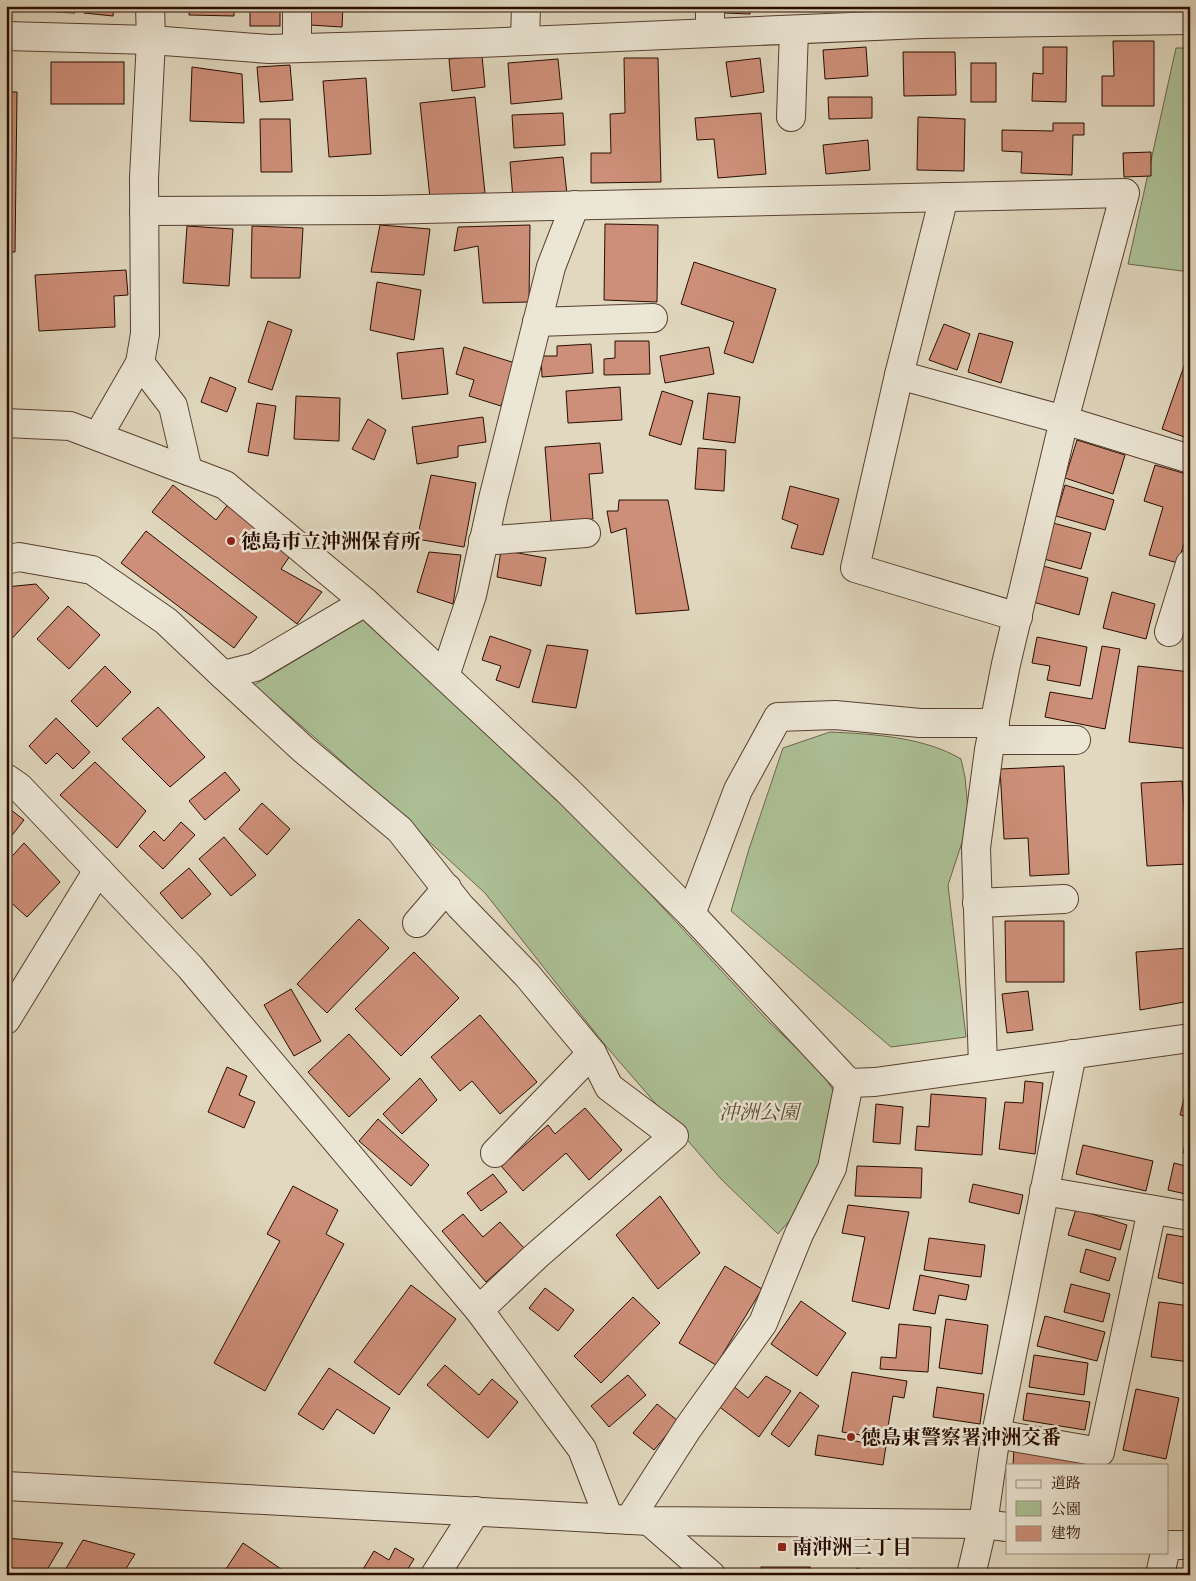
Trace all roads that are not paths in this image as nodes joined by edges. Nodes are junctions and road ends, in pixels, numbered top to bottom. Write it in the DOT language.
graph roads {
  1 [pos="150,6"];
  2 [pos="297,6"];
  3 [pos="526,6"];
  4 [pos="710,6"];
  5 [pos="923,15"];
  6 [pos="1190,20"];
  7 [pos="794,30"];
  8 [pos="710,33"];
  9 [pos="6,36"];
  10 [pos="151,40"];
  11 [pos="525,41"];
  12 [pos="297,48"];
  13 [pos="791,117"];
  14 [pos="944,197"];
  15 [pos="575,205"];
  16 [pos="144,211"];
  17 [pos="653,318"];
  18 [pos="537,322"];
  19 [pos="140,363"];
  20 [pos="898,375"];
  21 [pos="1064,420"];
  22 [pos="6,423"];
  23 [pos="98,436"];
  24 [pos="1190,459"];
  25 [pos="188,470"];
  26 [pos="586,534"];
  27 [pos="484,541"];
  28 [pos="6,560"];
  29 [pos="1190,564"];
  30 [pos="365,602"];
  31 [pos="1018,617"];
  32 [pos="1168,632"];
  33 [pos="223,675"];
  34 [pos="445,676"];
  35 [pos="993,731"];
  36 [pos="1076,740"];
  37 [pos="6,778"];
  38 [pos="98,870"];
  39 [pos="447,888"];
  40 [pos="1064,899"];
  41 [pos="977,903"];
  42 [pos="691,914"];
  43 [pos="417,923"];
  44 [pos="6,1020"];
  45 [pos="1190,1038"];
  46 [pos="592,1053"];
  47 [pos="1072,1054"];
  48 [pos="983,1066"];
  49 [pos="849,1083"];
  50 [pos="494,1153"];
  51 [pos="1044,1191"];
  52 [pos="1152,1210"];
  53 [pos="1190,1216"];
  54 [pos="480,1310"];
  55 [pos="996,1434"];
  56 [pos="6,1486"];
  57 [pos="476,1511"];
  58 [pos="629,1520"];
  59 [pos="995,1526"];
  60 [pos="1168,1545"];
  61 [pos="1190,1545"];
  62 [pos="1165,1554"];
  63 [pos="435,1575"];
  64 [pos="711,1575"];
  65 [pos="970,1575"];
  66 [pos="1160,1575"];
  1 -- 10 [label="street"];
  2 -- 12 [label="street"];
  3 -- 11 [label="street"];
  4 -- 8 [label="street"];
  5 -- 6 [label="street"];
  5 -- 7 [label="street"];
  7 -- 8 [label="street"];
  7 -- 13 [label="street"];
  8 -- 11 [label="street"];
  9 -- 10 [label="street"];
  10 -- 12 [label="street"];
  10 -- 16 [label="street"];
  11 -- 12 [label="street"];
  14 -- 15 [label="street"];
  14 -- 20 [label="street"];
  14 -- 21 [label="street"];
  15 -- 16 [label="street"];
  15 -- 18 [label="street"];
  16 -- 19 [label="street"];
  17 -- 18 [label="street"];
  18 -- 27 [label="street"];
  19 -- 23 [label="street"];
  19 -- 25 [label="street"];
  20 -- 21 [label="street"];
  20 -- 31 [label="street"];
  21 -- 24 [label="street"];
  21 -- 31 [label="street"];
  22 -- 23 [label="street"];
  23 -- 25 [label="street"];
  25 -- 30 [label="street"];
  26 -- 27 [label="street"];
  27 -- 34 [label="street"];
  28 -- 33 [label="street"];
  29 -- 32 [label="street"];
  30 -- 33 [label="street"];
  30 -- 34 [label="street"];
  31 -- 35 [label="street"];
  33 -- 39 [label="street"];
  34 -- 42 [label="street"];
  35 -- 36 [label="street"];
  35 -- 41 [label="street"];
  35 -- 42 [label="street"];
  37 -- 38 [label="street"];
  38 -- 44 [label="street"];
  38 -- 54 [label="street"];
  39 -- 43 [label="street"];
  39 -- 46 [label="street"];
  40 -- 41 [label="street"];
  41 -- 48 [label="street"];
  42 -- 49 [label="street"];
  45 -- 47 [label="street"];
  46 -- 50 [label="street"];
  46 -- 54 [label="street"];
  47 -- 48 [label="street"];
  47 -- 51 [label="street"];
  48 -- 49 [label="street"];
  49 -- 58 [label="street"];
  51 -- 52 [label="street"];
  51 -- 55 [label="street"];
  52 -- 53 [label="street"];
  52 -- 55 [label="street"];
  54 -- 58 [label="street"];
  55 -- 59 [label="street"];
  56 -- 57 [label="street"];
  57 -- 58 [label="street"];
  57 -- 63 [label="street"];
  58 -- 59 [label="street"];
  58 -- 64 [label="street"];
  59 -- 65 [label="street"];
  60 -- 61 [label="street"];
  62 -- 66 [label="street"];
}
